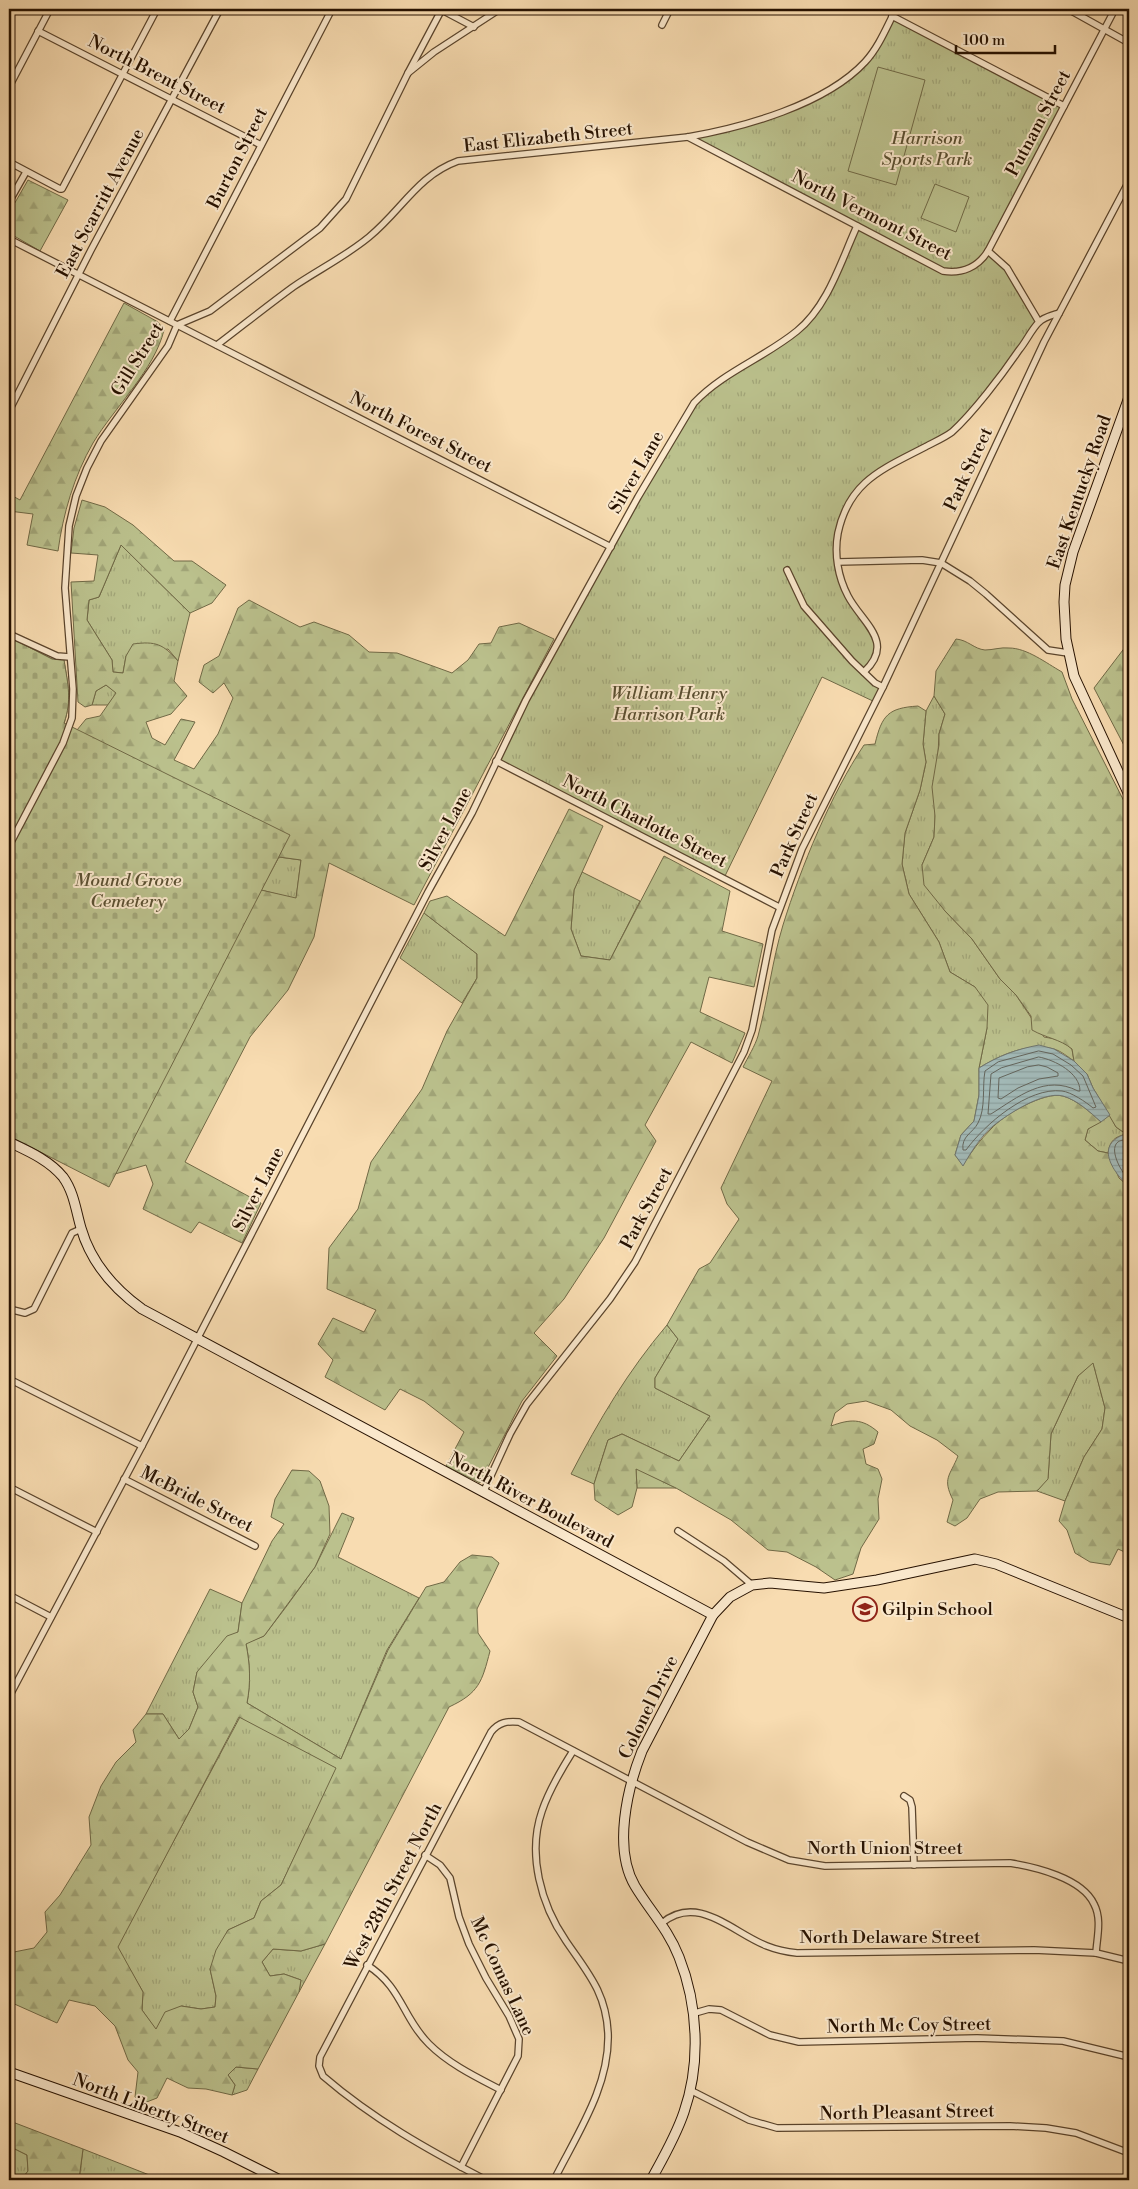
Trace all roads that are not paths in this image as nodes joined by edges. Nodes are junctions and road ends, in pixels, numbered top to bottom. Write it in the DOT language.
graph roads {
  1 [pos="50,9"];
  2 [pos="157,9"];
  3 [pos="220,9"];
  4 [pos="332,9"];
  5 [pos="441,9"];
  6 [pos="500,9"];
  7 [pos="670,9"];
  8 [pos="896,9"];
  9 [pos="1068,9"];
  10 [pos="1115,9"];
  11 [pos="892,16"];
  12 [pos="662,25"];
  13 [pos="474,27"];
  14 [pos="1105,28"];
  15 [pos="38,31"];
  16 [pos="1129,43"];
  17 [pos="123,73"];
  18 [pos="408,73"];
  19 [pos="9,87"];
  20 [pos="172,99"];
  21 [pos="1064,106"];
  22 [pos="688,137"];
  23 [pos="261,145"];
  24 [pos="9,162"];
  25 [pos="26,172"];
  26 [pos="1129,181"];
  27 [pos="9,202"];
  28 [pos="857,226"];
  29 [pos="9,240"];
  30 [pos="988,251"];
  31 [pos="79,275"];
  32 [pos="1059,313"];
  33 [pos="170,321"];
  34 [pos="1039,322"];
  35 [pos="177,325"];
  36 [pos="217,345"];
  37 [pos="1129,397"];
  38 [pos="9,411"];
  39 [pos="611,546"];
  40 [pos="838,562"];
  41 [pos="941,563"];
  42 [pos="787,570"];
  43 [pos="9,634"];
  44 [pos="1068,653"];
  45 [pos="70,657"];
  46 [pos="864,672"];
  47 [pos="883,687"];
  48 [pos="496,761"];
  49 [pos="1129,795"];
  50 [pos="9,846"];
  51 [pos="779,907"];
  52 [pos="9,1142"];
  53 [pos="81,1228"];
  54 [pos="9,1309"];
  55 [pos="197,1339"];
  56 [pos="9,1379"];
  57 [pos="142,1446"];
  58 [pos="124,1479"];
  59 [pos="9,1487"];
  60 [pos="483,1492"];
  61 [pos="678,1531"];
  62 [pos="97,1532"];
  63 [pos="255,1546"];
  64 [pos="752,1585"];
  65 [pos="9,1595"];
  66 [pos="713,1615"];
  67 [pos="51,1617"];
  68 [pos="1129,1618"];
  69 [pos="9,1697"];
  70 [pos="497,1725"];
  71 [pos="573,1751"];
  72 [pos="633,1782"];
  73 [pos="904,1796"];
  74 [pos="425,1855"];
  75 [pos="914,1865"];
  76 [pos="662,1923"];
  77 [pos="1096,1953"];
  78 [pos="1129,1961"];
  79 [pos="367,1966"];
  80 [pos="695,2013"];
  81 [pos="1129,2057"];
  82 [pos="9,2072"];
  83 [pos="501,2090"];
  84 [pos="690,2090"];
  85 [pos="1129,2153"];
  86 [pos="461,2167"];
  87 [pos="654,2179"];
  88 [pos="280,2180"];
  89 [pos="486,2180"];
  90 [pos="554,2180"];
  1 -- 15 [label="street"];
  2 -- 17 [label="street"];
  3 -- 20 [label="street, East Scarritt Avenue"];
  4 -- 23 [label="street, Burton Street"];
  5 -- 13 [label="street"];
  5 -- 18 [label="street"];
  6 -- 13 [label="street, Gill Street"];
  7 -- 12 [label="street"];
  8 -- 11 [label="street, East Elizabeth Street"];
  9 -- 14 [label="street"];
  10 -- 14 [label="street, Putnam Street"];
  11 -- 21 [label="street"];
  11 -- 22 [label="street, East Elizabeth Street"];
  13 -- 18 [label="street, Gill Street"];
  14 -- 16 [label="street"];
  14 -- 21 [label="street, Putnam Street"];
  15 -- 17 [label="street, North Brent Street"];
  15 -- 19 [label="street"];
  17 -- 20 [label="street, North Brent Street"];
  17 -- 25 [label="street"];
  18 -- 35 [label="street, Gill Street"];
  20 -- 23 [label="street, North Brent Street"];
  20 -- 31 [label="street, East Scarritt Avenue"];
  21 -- 30 [label="street, Putnam Street"];
  22 -- 28 [label="street, North Vermont Street"];
  22 -- 36 [label="street, East Elizabeth Street"];
  23 -- 33 [label="street, Burton Street"];
  24 -- 25 [label="street"];
  25 -- 27 [label="street"];
  26 -- 32 [label="street, Park Street"];
  28 -- 30 [label="street, North Vermont Street"];
  28 -- 39 [label="street, Silver Lane"];
  29 -- 31 [label="street"];
  30 -- 34 [label="street"];
  31 -- 33 [label="street"];
  31 -- 38 [label="street, East Scarritt Avenue"];
  32 -- 34 [label="street"];
  32 -- 41 [label="street, Park Street"];
  33 -- 35 [label="street, North Forest Street"];
  34 -- 40 [label="street"];
  35 -- 36 [label="street, North Forest Street"];
  35 -- 45 [label="street, Gill Street"];
  36 -- 39 [label="street, North Forest Street"];
  37 -- 44 [label="main road, East Kentucky Road"];
  39 -- 48 [label="street, Silver Lane"];
  40 -- 41 [label="street"];
  40 -- 46 [label="street"];
  41 -- 44 [label="street"];
  41 -- 47 [label="street, Park Street"];
  42 -- 46 [label="street"];
  43 -- 45 [label="street"];
  44 -- 49 [label="main road, East Kentucky Road"];
  45 -- 50 [label="street, Gill Street"];
  46 -- 47 [label="street"];
  47 -- 51 [label="street, Park Street"];
  48 -- 51 [label="street, North Charlotte Street"];
  48 -- 55 [label="street, Silver Lane"];
  51 -- 60 [label="street, Park Street"];
  52 -- 53 [label="main road, North River Boulevard"];
  53 -- 54 [label="street"];
  53 -- 55 [label="main road, North River Boulevard"];
  55 -- 57 [label="street, Silver Lane"];
  55 -- 60 [label="main road, North River Boulevard"];
  56 -- 57 [label="street, McBride Street"];
  57 -- 58 [label="street, Silver Lane"];
  58 -- 62 [label="street, Silver Lane"];
  58 -- 63 [label="street, McBride Street"];
  59 -- 62 [label="street"];
  60 -- 66 [label="main road, North River Boulevard"];
  61 -- 64 [label="street"];
  62 -- 67 [label="street, Silver Lane"];
  64 -- 66 [label="main road"];
  64 -- 68 [label="main road"];
  65 -- 67 [label="street"];
  66 -- 72 [label="main road, Colonel Drive"];
  67 -- 69 [label="street, Silver Lane"];
  70 -- 71 [label="street, North Union Street"];
  70 -- 74 [label="street, West 28th Street North"];
  71 -- 72 [label="street, North Union Street"];
  71 -- 90 [label="street"];
  72 -- 75 [label="street, North Union Street"];
  72 -- 76 [label="main road, Colonel Drive"];
  73 -- 75 [label="street"];
  74 -- 79 [label="street, West 28th Street North"];
  74 -- 83 [label="street, Mc Comas Lane"];
  75 -- 77 [label="street, North Union Street"];
  76 -- 77 [label="street, North Delaware Street"];
  76 -- 80 [label="main road, Colonel Drive"];
  77 -- 78 [label="street, North Delaware Street"];
  79 -- 83 [label="street"];
  79 -- 86 [label="street, West 28th Street North"];
  80 -- 81 [label="street, North Mc Coy Street"];
  80 -- 84 [label="main road, Colonel Drive"];
  82 -- 88 [label="main road, North Liberty Street"];
  83 -- 86 [label="street, Mc Comas Lane"];
  84 -- 85 [label="street, North Pleasant Street"];
  84 -- 87 [label="main road, Colonel Drive"];
  86 -- 89 [label="street"];
}
